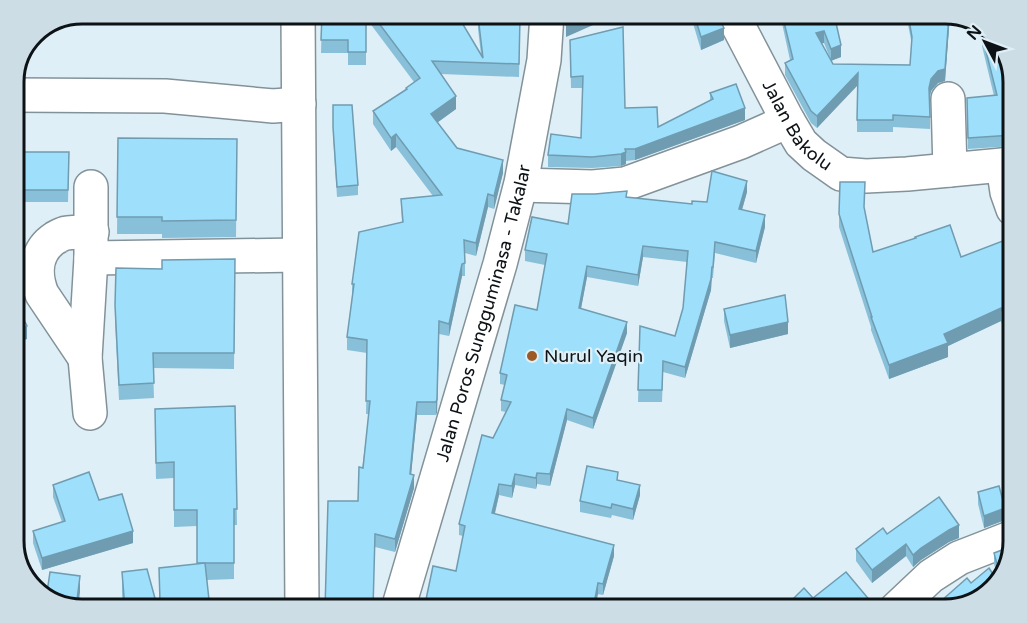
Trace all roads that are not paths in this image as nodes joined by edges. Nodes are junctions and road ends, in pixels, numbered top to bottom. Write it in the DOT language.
graph roads {
  1 [pos="298,24"];
  2 [pos="546,24"];
  3 [pos="736,24"];
  4 [pos="24,95"];
  5 [pos="948,99"];
  6 [pos="299,104"];
  7 [pos="778,125"];
  8 [pos="950,170"];
  9 [pos="1003,179"];
  10 [pos="521,185"];
  11 [pos="92,188"];
  12 [pos="92,245"];
  13 [pos="299,255"];
  14 [pos="85,358"];
  15 [pos="90,413"];
  16 [pos="1003,541"];
  17 [pos="302,599"];
  18 [pos="401,599"];
  19 [pos="907,599"];
  1 -- 6 [label="main road"];
  2 -- 10 [label="main road, Jalan Poros Sungguminasa - Takalar"];
  3 -- 7 [label="main road, Jalan Bakolu"];
  4 -- 6 [label="main road"];
  5 -- 8 [label="main road"];
  6 -- 13 [label="main road"];
  7 -- 8 [label="main road, Jalan Bakolu"];
  7 -- 10 [label="main road"];
  8 -- 9 [label="main road, Jalan Bakolu"];
  10 -- 18 [label="main road, Jalan Poros Sungguminasa - Takalar"];
  11 -- 12 [label="main road"];
  12 -- 13 [label="main road"];
  12 -- 14 [label="main road"];
  12 -- 14 [label="main road"];
  13 -- 17 [label="main road"];
  14 -- 15 [label="main road"];
  16 -- 19 [label="main road"];
}
